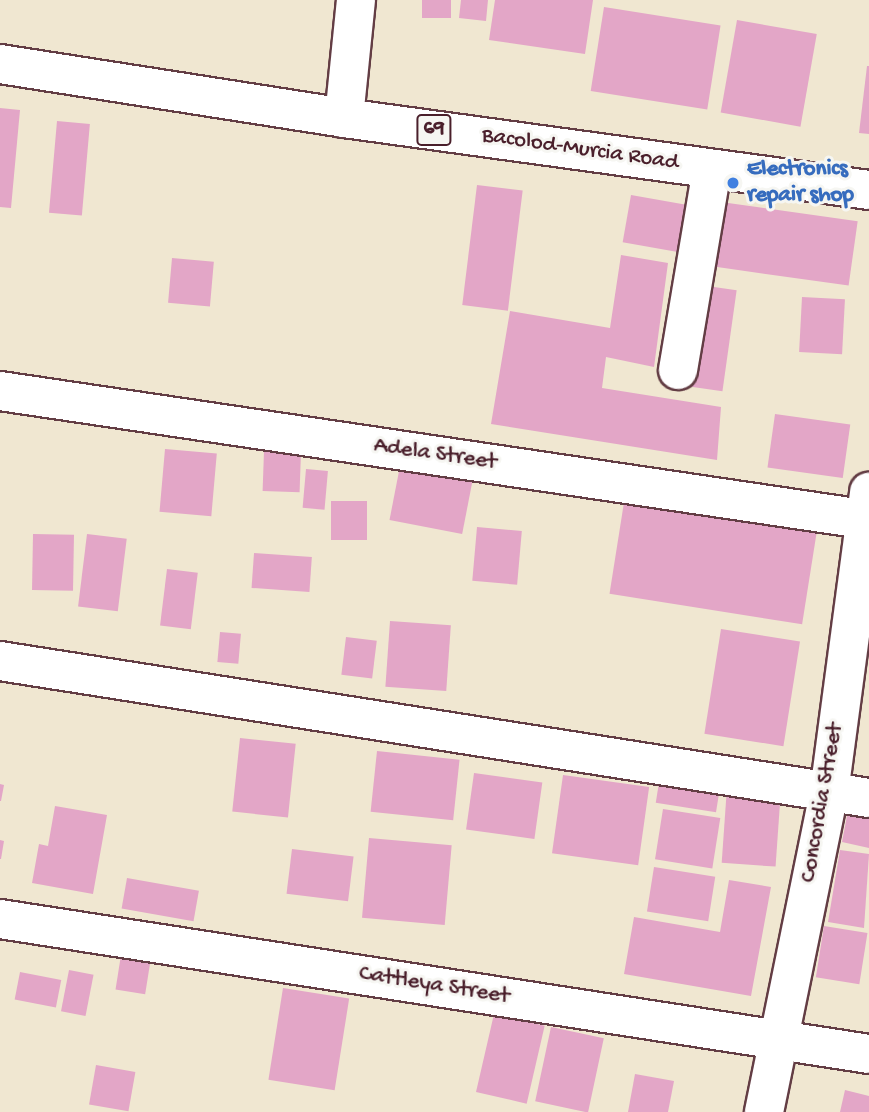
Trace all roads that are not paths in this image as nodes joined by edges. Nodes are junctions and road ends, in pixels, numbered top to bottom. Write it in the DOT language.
graph roads {
  1 [pos="356,0"];
  2 [pos="0,64"];
  3 [pos="344,118"];
  4 [pos="712,169"];
  5 [pos="869,190"];
  6 [pos="678,370"];
  7 [pos="0,391"];
  8 [pos="868,510"];
  9 [pos="0,661"];
  10 [pos="828,793"];
  11 [pos="869,798"];
  12 [pos="0,919"];
  13 [pos="775,1040"];
  14 [pos="869,1054"];
  15 [pos="764,1112"];
  1 -- 3 [label="street"];
  2 -- 3 [label="street, Bacolod-Murcia Road / 69"];
  3 -- 4 [label="street, Bacolod-Murcia Road / 69"];
  4 -- 5 [label="street, Bacolod-Murcia Road / 69"];
  4 -- 6 [label="street"];
  7 -- 8 [label="street, Adela Street"];
  8 -- 10 [label="street, Concordia Street"];
  9 -- 10 [label="street"];
  10 -- 11 [label="street"];
  10 -- 13 [label="street, Concordia Street"];
  12 -- 13 [label="street, Cattleya Street"];
  13 -- 14 [label="street, Cattleya Street"];
  13 -- 15 [label="street, Concordia Street"];
}
